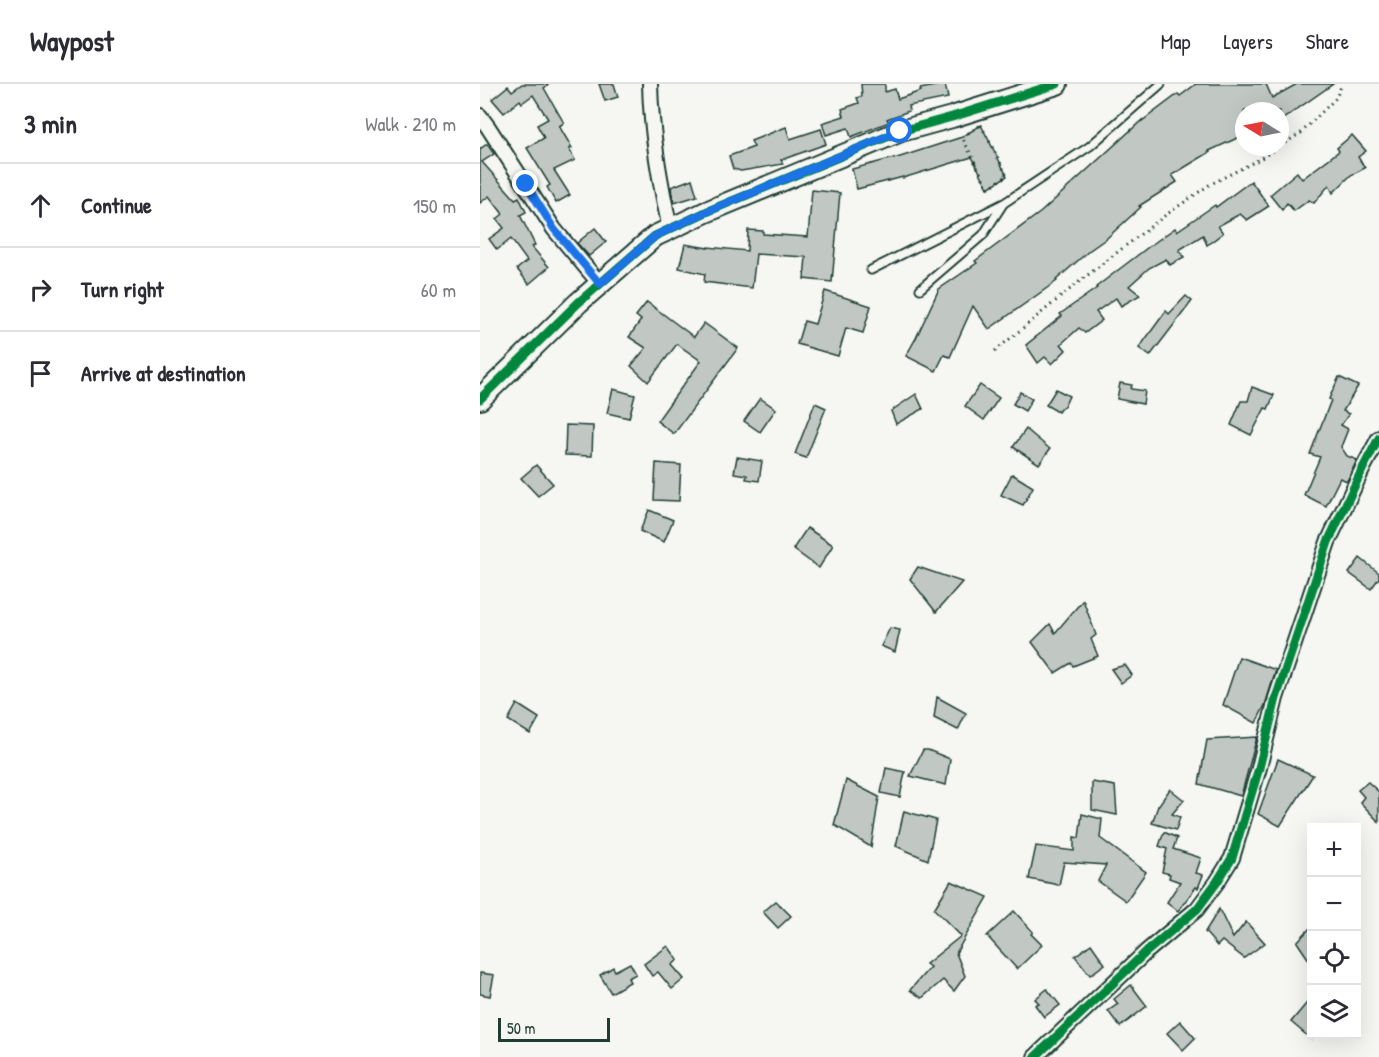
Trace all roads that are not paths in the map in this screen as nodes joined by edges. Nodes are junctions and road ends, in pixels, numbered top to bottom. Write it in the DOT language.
graph roads {
  1 [pos="650,84"];
  2 [pos="1056,84"];
  3 [pos="1161,84"];
  4 [pos="480,116"];
  5 [pos="1004,203"];
  6 [pos="670,229"];
  7 [pos="871,270"];
  8 [pos="600,284"];
  9 [pos="920,290"];
  10 [pos="480,399"];
  11 [pos="1379,438"];
  12 [pos="1035,1057"];
  1 -- 6 [label="street"];
  2 -- 6 [label="street"];
  3 -- 5 [label="lane"];
  4 -- 8 [label="street"];
  5 -- 7 [label="lane"];
  5 -- 9 [label="lane"];
  6 -- 8 [label="street"];
  8 -- 10 [label="street"];
  11 -- 12 [label="street"];
}
